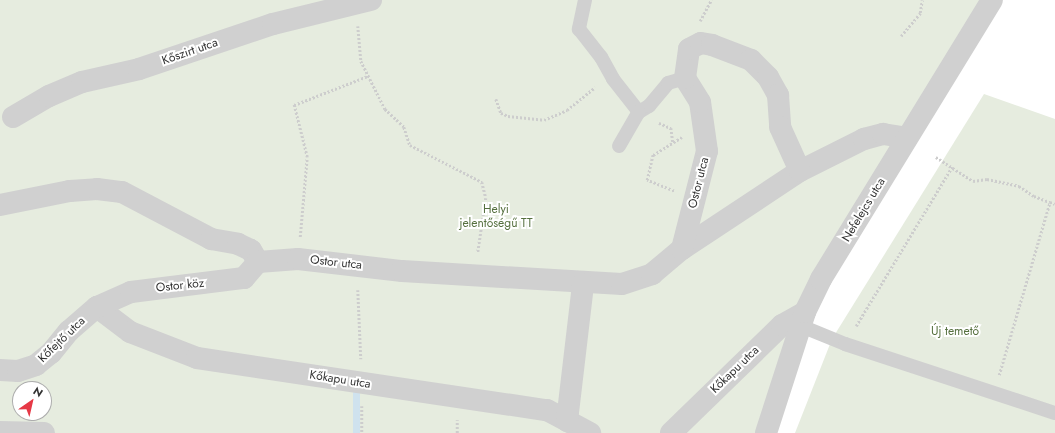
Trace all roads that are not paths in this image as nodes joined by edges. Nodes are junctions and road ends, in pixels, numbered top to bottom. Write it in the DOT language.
graph roads {
  1 [pos="585,0"];
  2 [pos="992,0"];
  3 [pos="363,2"];
  4 [pos="685,78"];
  5 [pos="639,112"];
  6 [pos="13,117"];
  7 [pos="907,138"];
  8 [pos="619,146"];
  9 [pos="800,171"];
  10 [pos="0,205"];
  11 [pos="682,249"];
  12 [pos="258,262"];
  13 [pos="584,284"];
  14 [pos="97,307"];
  15 [pos="803,319"];
  16 [pos="0,370"];
  17 [pos="1055,413"];
  18 [pos="567,421"];
  19 [pos="0,432"];
  20 [pos="44,433"];
  21 [pos="590,433"];
  22 [pos="671,433"];
  23 [pos="766,433"];
  1 -- 5 [label="lane"];
  2 -- 7 [label="street, Nefelejcs utca"];
  3 -- 6 [label="street, Kőszirt utca"];
  4 -- 5 [label="lane"];
  4 -- 9 [label="street"];
  4 -- 11 [label="street, Ostor utca"];
  5 -- 8 [label="lane"];
  7 -- 9 [label="street, Ostor utca"];
  7 -- 15 [label="street, Nefelejcs utca"];
  9 -- 11 [label="street, Ostor utca"];
  10 -- 12 [label="street"];
  11 -- 13 [label="street, Ostor utca"];
  12 -- 13 [label="street, Ostor utca"];
  12 -- 14 [label="street, Ostor köz"];
  13 -- 18 [label="street"];
  14 -- 16 [label="street, Kőfejtő utca"];
  14 -- 18 [label="street, Kőkapu utca"];
  15 -- 17 [label="lane"];
  15 -- 22 [label="street, Kőkapu utca"];
  15 -- 23 [label="street, Nefelejcs utca"];
  18 -- 21 [label="street, Kőkapu utca"];
  19 -- 20 [label="street"];
}
